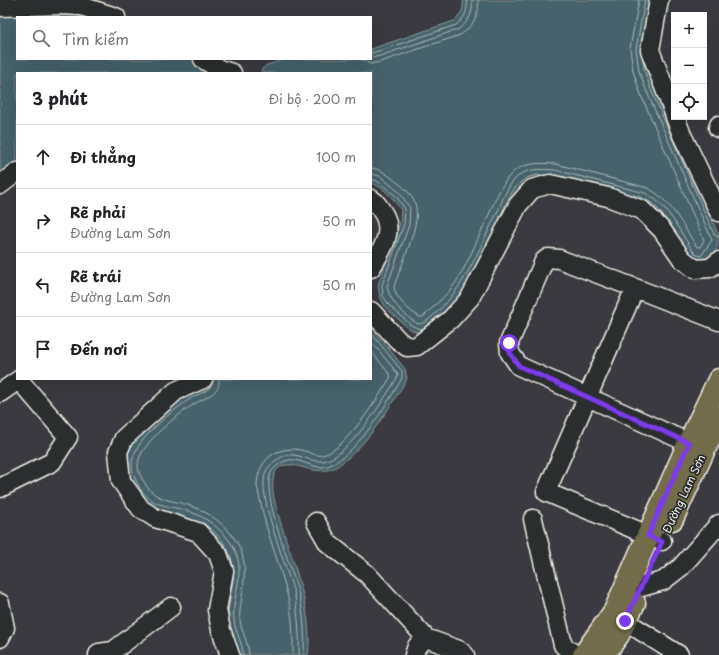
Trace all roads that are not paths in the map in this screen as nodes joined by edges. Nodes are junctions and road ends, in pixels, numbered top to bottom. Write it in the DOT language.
graph roads {
  1 [pos="659,0"];
  2 [pos="0,8"];
  3 [pos="113,16"];
  4 [pos="205,60"];
  5 [pos="229,72"];
  6 [pos="671,105"];
  7 [pos="676,120"];
  8 [pos="16,173"];
  9 [pos="0,185"];
  10 [pos="372,199"];
  11 [pos="719,212"];
  12 [pos="719,261"];
  13 [pos="372,266"];
  14 [pos="635,288"];
  15 [pos="372,312"];
  16 [pos="719,321"];
  17 [pos="19,380"];
  18 [pos="21,380"];
  19 [pos="202,380"];
  20 [pos="719,380"];
  21 [pos="0,393"];
  22 [pos="587,397"];
  23 [pos="719,417"];
  24 [pos="689,443"];
  25 [pos="0,488"];
  26 [pos="533,519"];
  27 [pos="316,522"];
  28 [pos="719,524"];
  29 [pos="655,539"];
  30 [pos="641,587"];
  31 [pos="0,603"];
  32 [pos="171,607"];
  33 [pos="625,621"];
  34 [pos="0,638"];
  35 [pos="426,638"];
  36 [pos="98,655"];
  37 [pos="230,655"];
  38 [pos="414,655"];
  39 [pos="465,655"];
  40 [pos="575,655"];
  41 [pos="584,655"];
  42 [pos="603,655"];
  43 [pos="679,655"];
  1 -- 6 [label="street"];
  2 -- 3 [label="street"];
  4 -- 5 [label="street"];
  7 -- 11 [label="street"];
  8 -- 9 [label="street"];
  10 -- 13 [label="street"];
  12 -- 15 [label="street"];
  14 -- 16 [label="street"];
  14 -- 22 [label="street"];
  14 -- 22 [label="street"];
  17 -- 21 [label="street"];
  18 -- 25 [label="street"];
  19 -- 37 [label="street"];
  20 -- 24 [label="main road, Đường Lam Sơn"];
  22 -- 24 [label="street"];
  22 -- 29 [label="street"];
  23 -- 29 [label="main road, Đường Lam Sơn"];
  24 -- 29 [label="main road, Đường Lam Sơn"];
  26 -- 40 [label="street"];
  27 -- 35 [label="street"];
  28 -- 30 [label="street"];
  29 -- 30 [label="main road, Đường Lam Sơn"];
  29 -- 41 [label="main road, Đường Lam Sơn"];
  30 -- 33 [label="main road, Đường Lam Sơn"];
  31 -- 34 [label="street"];
  32 -- 36 [label="street"];
  33 -- 42 [label="main road, Đường Lam Sơn"];
  33 -- 43 [label="street"];
  35 -- 38 [label="street"];
  35 -- 39 [label="street"];
}
